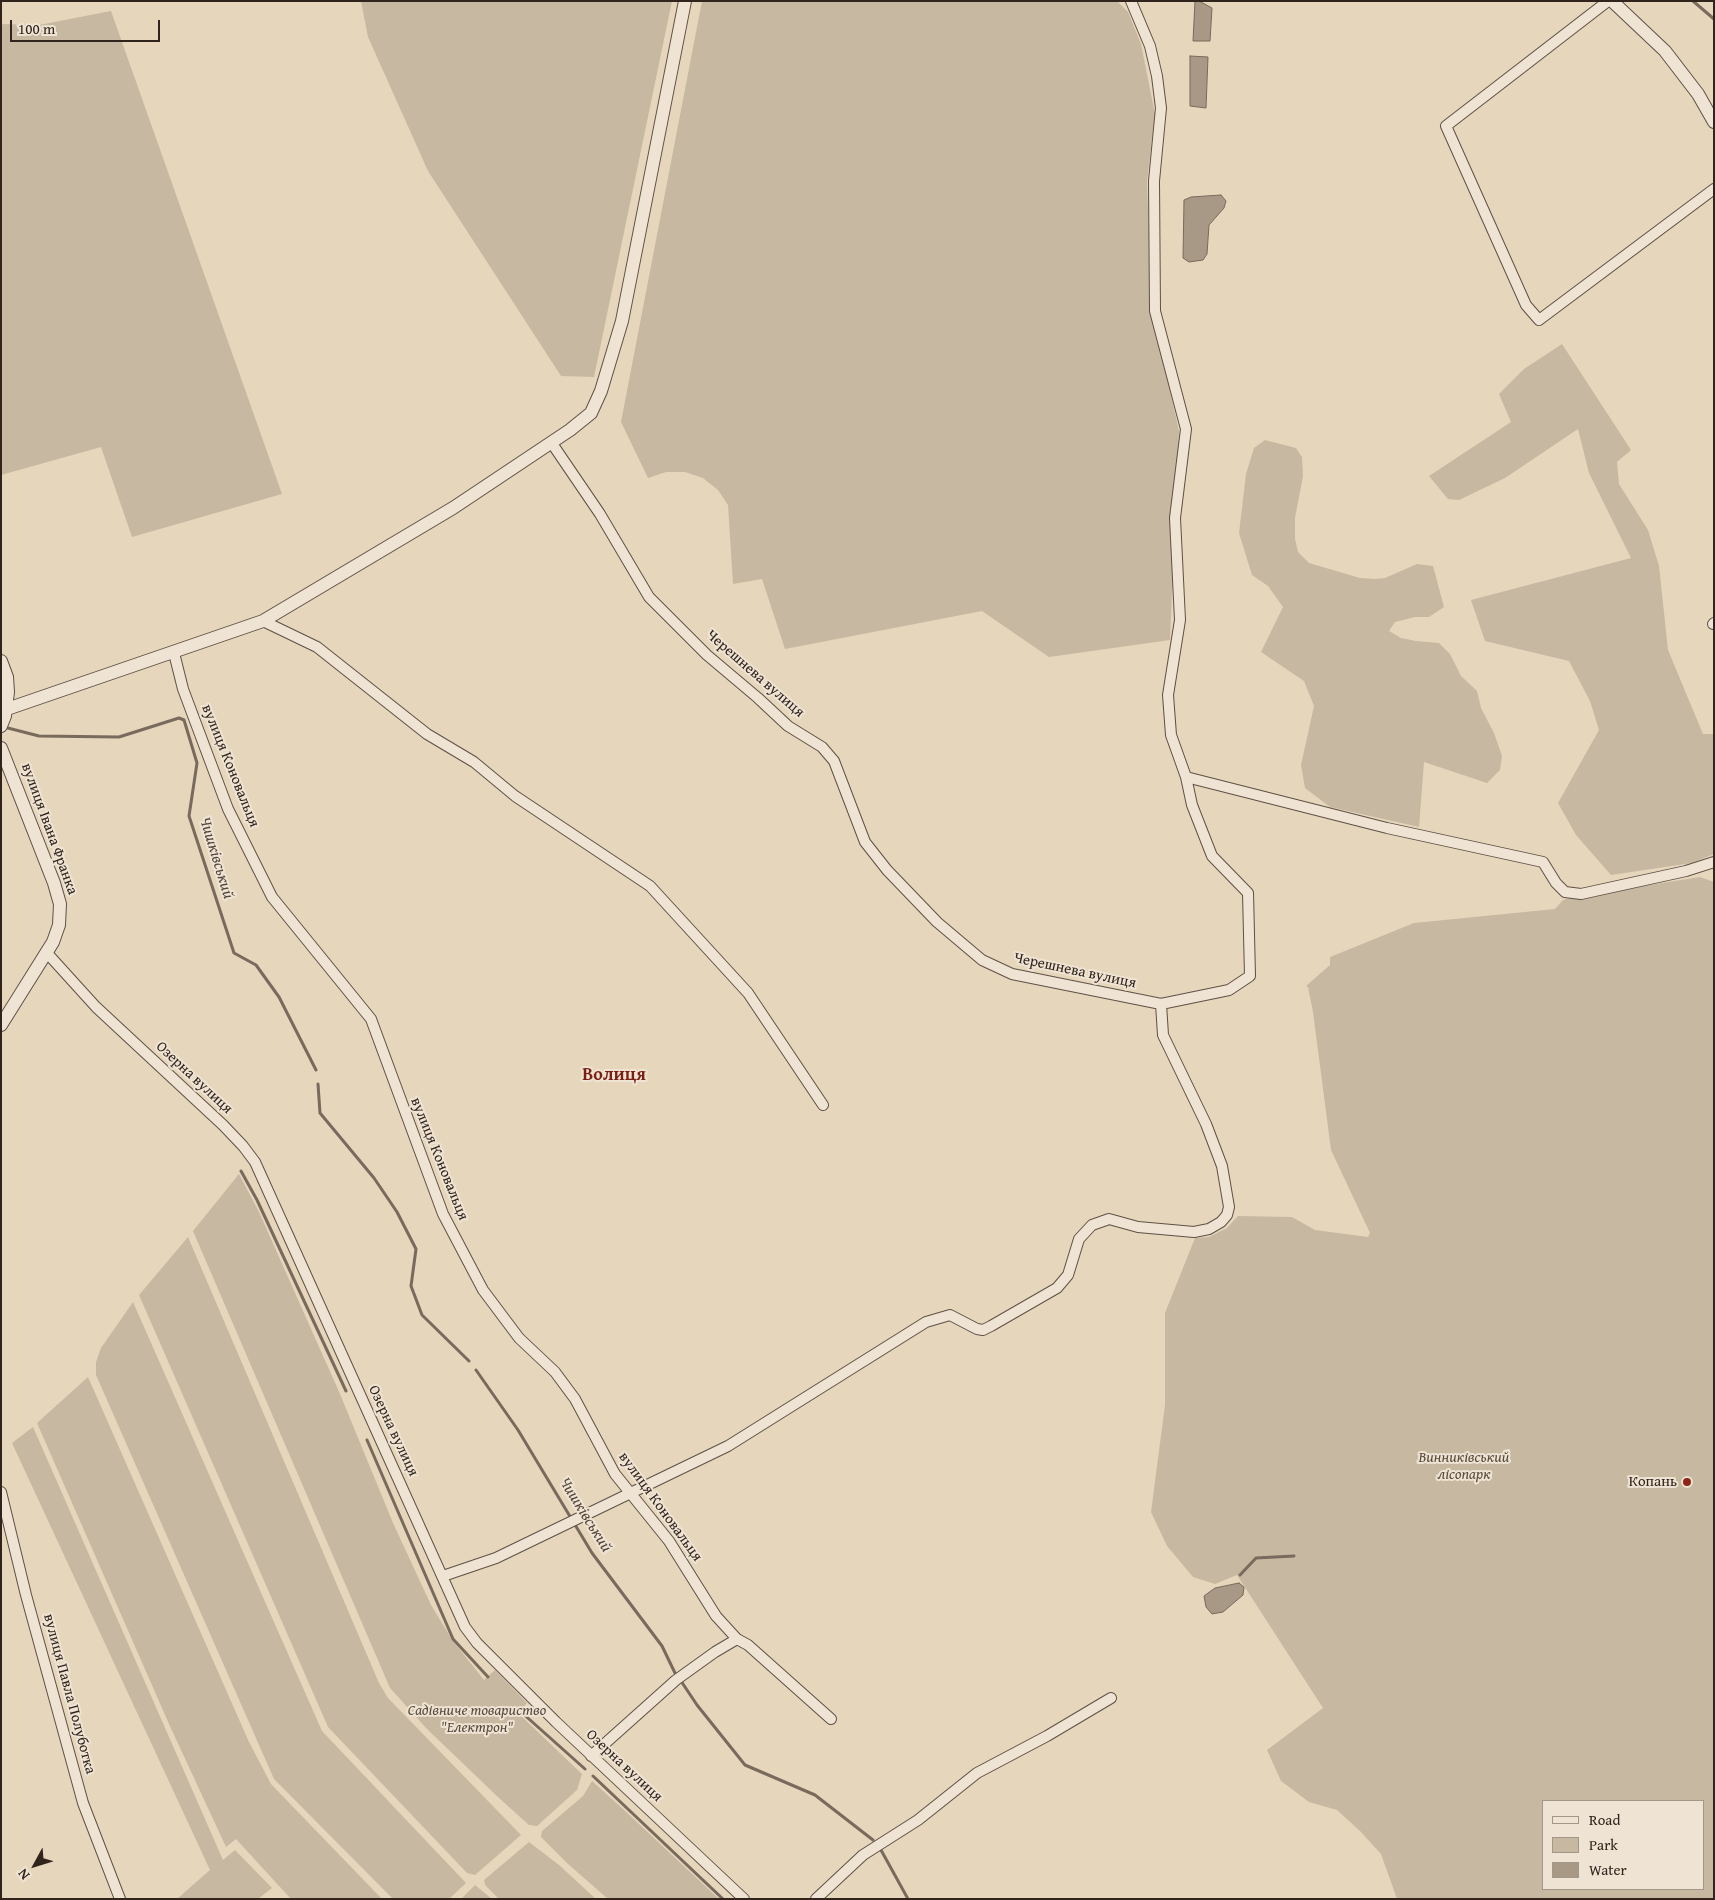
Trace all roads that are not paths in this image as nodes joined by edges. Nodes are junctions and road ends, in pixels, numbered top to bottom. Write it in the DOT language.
graph roads {
  1 [pos="685,1"];
  2 [pos="1131,1"];
  3 [pos="1608,1"];
  4 [pos="1612,1"];
  5 [pos="1714,122"];
  6 [pos="1714,189"];
  7 [pos="551,442"];
  8 [pos="263,621"];
  9 [pos="174,653"];
  10 [pos="1,661"];
  11 [pos="4,717"];
  12 [pos="1,748"];
  13 [pos="1186,777"];
  14 [pos="1714,862"];
  15 [pos="47,953"];
  16 [pos="1161,1004"];
  17 [pos="1,1025"];
  18 [pos="823,1106"];
  19 [pos="1,1492"];
  20 [pos="630,1494"];
  21 [pos="443,1576"];
  22 [pos="737,1639"];
  23 [pos="1111,1698"];
  24 [pos="831,1720"];
  25 [pos="591,1756"];
  26 [pos="120,1899"];
  27 [pos="744,1899"];
  28 [pos="816,1899"];
  1 -- 7 [label="street"];
  2 -- 13 [label="street"];
  3 -- 6 [label="street"];
  4 -- 5 [label="street"];
  7 -- 8 [label="street"];
  7 -- 16 [label="street, Черешнева вулиця"];
  8 -- 9 [label="street"];
  8 -- 18 [label="street"];
  9 -- 11 [label="street"];
  9 -- 20 [label="street, вулиця Коновальця"];
  10 -- 11 [label="street"];
  12 -- 15 [label="street, вулиця Івана Франка"];
  13 -- 14 [label="street"];
  13 -- 16 [label="street, Черешнева вулиця"];
  15 -- 17 [label="street, вулиця Івана Франка"];
  15 -- 21 [label="street, Озерна вулиця"];
  16 -- 20 [label="street"];
  19 -- 26 [label="street, вулиця Павла Полуботка"];
  20 -- 21 [label="street"];
  20 -- 22 [label="street, вулиця Коновальця"];
  21 -- 25 [label="street, Озерна вулиця"];
  22 -- 24 [label="street, вулиця Коновальця"];
  22 -- 25 [label="street"];
  23 -- 28 [label="street"];
  25 -- 27 [label="street, Озерна вулиця"];
}
